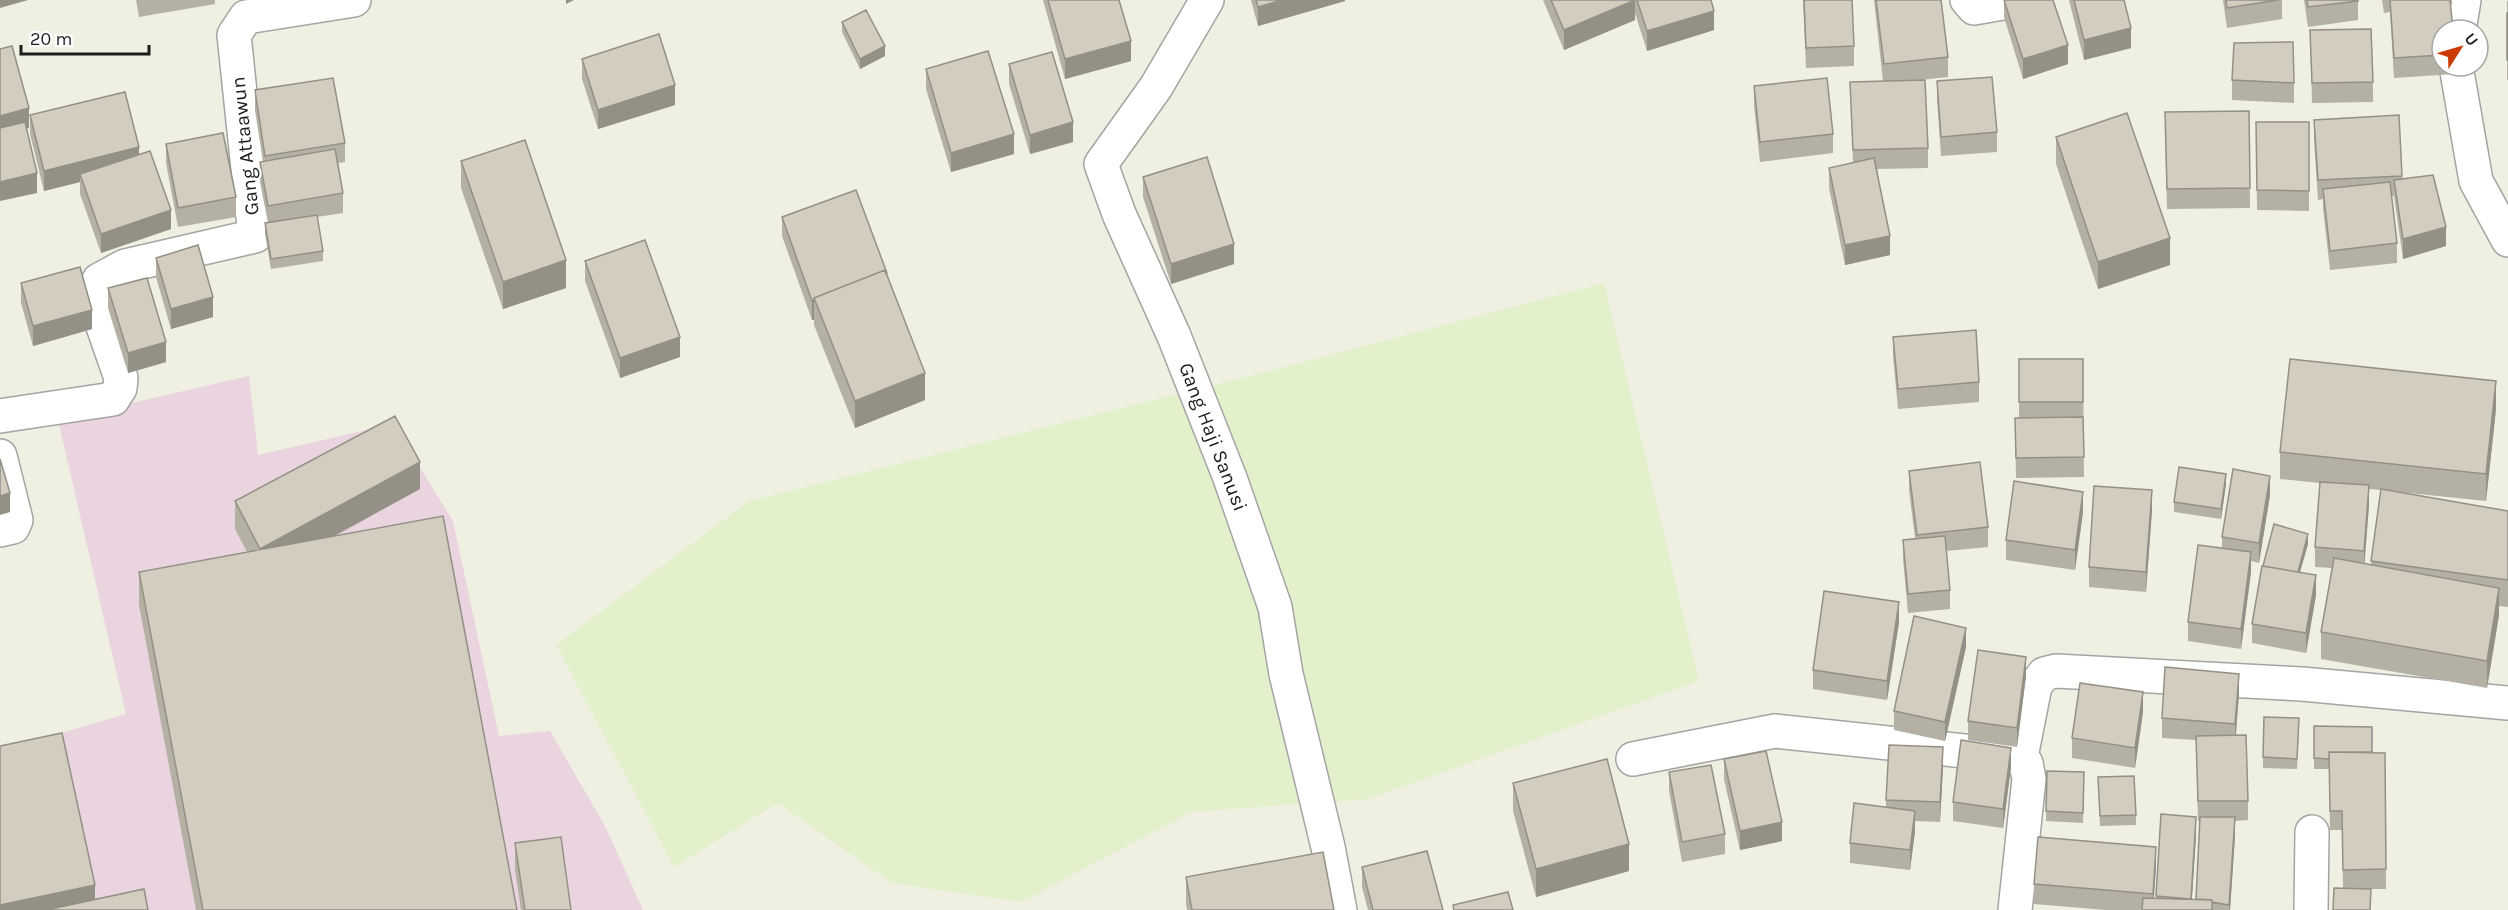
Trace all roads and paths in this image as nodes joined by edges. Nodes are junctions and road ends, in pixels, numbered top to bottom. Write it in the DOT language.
graph roads {
  1 [pos="354,0"];
  2 [pos="1207,0"];
  3 [pos="1967,0"];
  4 [pos="2020,0"];
  5 [pos="2464,0"];
  6 [pos="2461,18"];
  7 [pos="2458,78"];
  8 [pos="2508,240"];
  9 [pos="0,416"];
  10 [pos="0,456"];
  11 [pos="0,530"];
  12 [pos="2508,703"];
  13 [pos="2021,757"];
  14 [pos="1632,759"];
  15 [pos="2312,832"];
  16 [pos="1340,910"];
  17 [pos="2015,910"];
  18 [pos="2311,910"];
  1 -- 9 [label="street, Gang Attaawun"];
  2 -- 16 [label="street, Gang Haji Sanusi"];
  3 -- 4 [label="street"];
  5 -- 6 [label="street"];
  7 -- 8 [label="street"];
  10 -- 11 [label="street"];
  12 -- 13 [label="street"];
  13 -- 14 [label="street"];
  13 -- 17 [label="street"];
  15 -- 18 [label="street"];
}
